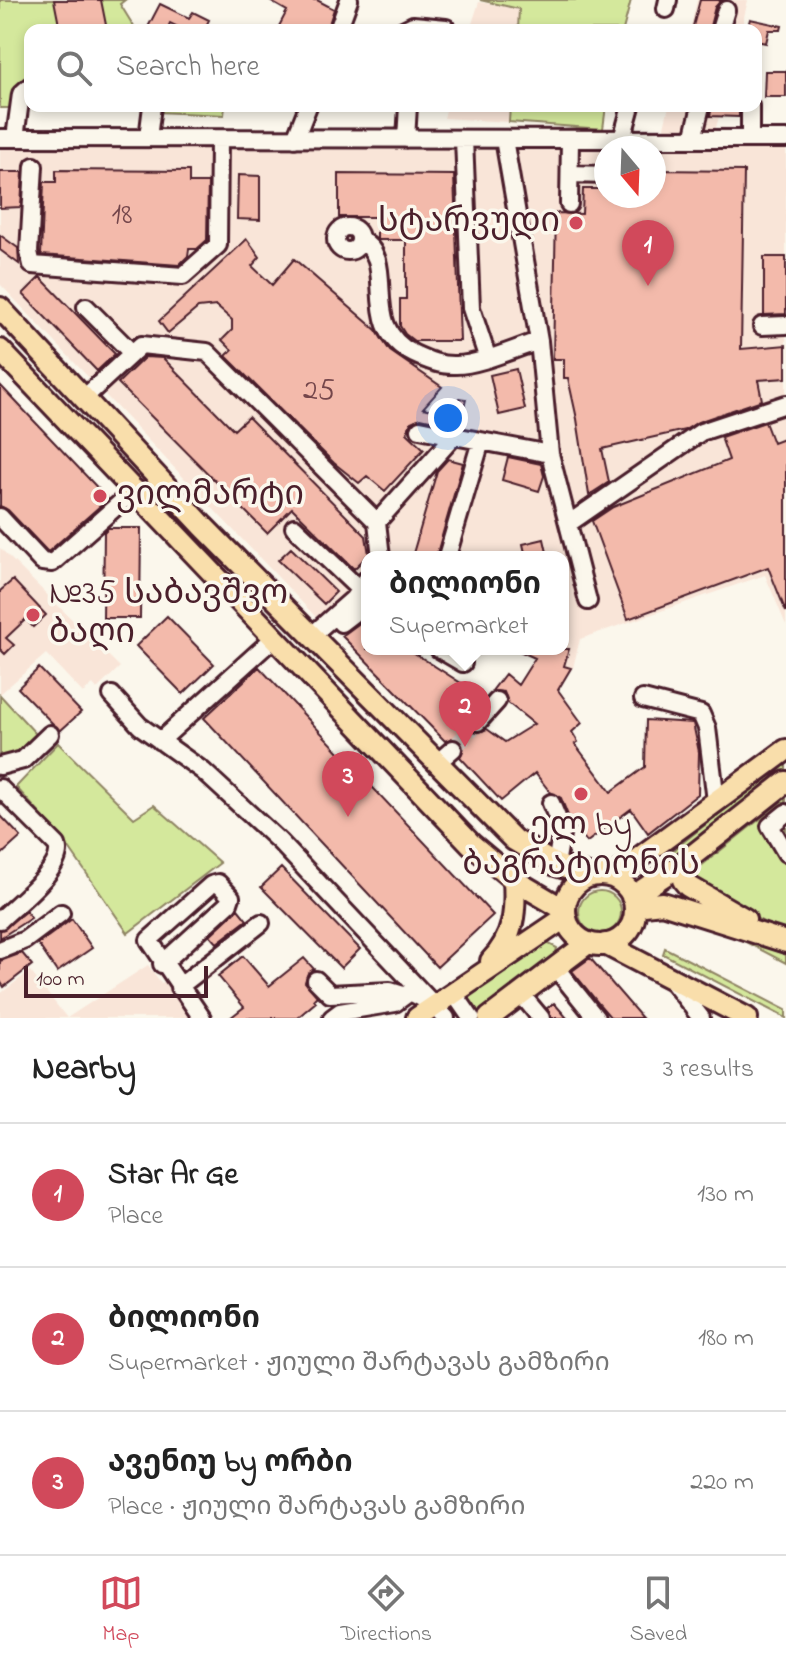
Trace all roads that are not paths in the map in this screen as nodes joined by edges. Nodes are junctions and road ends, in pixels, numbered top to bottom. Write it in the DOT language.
graph roads {
  1 [pos="344,2"];
  2 [pos="726,10"];
  3 [pos="339,24"];
  4 [pos="722,24"];
  5 [pos="24,91"];
  6 [pos="151,112"];
  7 [pos="306,112"];
  8 [pos="408,112"];
  9 [pos="629,112"];
  10 [pos="700,112"];
  11 [pos="750,112"];
  12 [pos="623,136"];
  13 [pos="8,138"];
  14 [pos="148,138"];
  15 [pos="219,139"];
  16 [pos="295,139"];
  17 [pos="406,139"];
  18 [pos="464,139"];
  19 [pos="504,139"];
  20 [pos="570,139"];
  21 [pos="594,139"];
  22 [pos="666,139"];
  23 [pos="693,139"];
  24 [pos="750,139"];
  25 [pos="786,139"];
  26 [pos="34,166"];
  27 [pos="570,174"];
  28 [pos="594,175"];
  29 [pos="569,204"];
  30 [pos="360,240"];
  31 [pos="86,307"];
  32 [pos="0,308"];
  33 [pos="786,325"];
  34 [pos="762,326"];
  35 [pos="539,341"];
  36 [pos="0,350"];
  37 [pos="132,353"];
  38 [pos="487,356"];
  39 [pos="84,398"];
  40 [pos="786,404"];
  41 [pos="420,429"];
  42 [pos="454,436"];
  43 [pos="481,441"];
  44 [pos="550,454"];
  45 [pos="136,489"];
  46 [pos="0,517"];
  47 [pos="377,522"];
  48 [pos="568,524"];
  49 [pos="294,527"];
  50 [pos="380,551"];
  51 [pos="449,551"];
  52 [pos="361,582"];
  53 [pos="361,586"];
  54 [pos="588,601"];
  55 [pos="361,611"];
  56 [pos="319,630"];
  57 [pos="274,638"];
  58 [pos="449,655"];
  59 [pos="463,663"];
  60 [pos="112,695"];
  61 [pos="643,699"];
  62 [pos="497,701"];
  63 [pos="478,722"];
  64 [pos="50,734"];
  65 [pos="160,741"];
  66 [pos="453,749"];
  67 [pos="786,750"];
  68 [pos="437,763"];
  69 [pos="0,766"];
  70 [pos="786,782"];
  71 [pos="0,788"];
  72 [pos="716,801"];
  73 [pos="551,803"];
  74 [pos="786,813"];
  75 [pos="786,853"];
  76 [pos="683,863"];
  77 [pos="556,865"];
  78 [pos="591,876"];
  79 [pos="613,877"];
  80 [pos="514,880"];
  81 [pos="634,902"];
  82 [pos="61,913"];
  83 [pos="565,914"];
  84 [pos="0,920"];
  85 [pos="261,923"];
  86 [pos="781,940"];
  87 [pos="596,944"];
  88 [pos="0,950"];
  89 [pos="162,964"];
  90 [pos="555,967"];
  91 [pos="476,977"];
  92 [pos="669,977"];
  93 [pos="316,980"];
  94 [pos="179,987"];
  95 [pos="453,992"];
  96 [pos="521,994"];
  97 [pos="403,995"];
  98 [pos="440,1011"];
  99 [pos="202,1018"];
  100 [pos="332,1018"];
  101 [pos="417,1018"];
  102 [pos="471,1018"];
  103 [pos="489,1018"];
  104 [pos="541,1018"];
  105 [pos="596,1018"];
  106 [pos="701,1018"];
  107 [pos="747,1018"];
  1 -- 3 [label="street"];
  2 -- 4 [label="street"];
  5 -- 13 [label="street"];
  6 -- 14 [label="street"];
  7 -- 16 [label="street"];
  8 -- 17 [label="street"];
  9 -- 12 [label="street"];
  10 -- 23 [label="street"];
  11 -- 24 [label="street"];
  13 -- 14 [label="street"];
  14 -- 15 [label="street"];
  15 -- 16 [label="street"];
  15 -- 26 [label="street"];
  16 -- 17 [label="street"];
  17 -- 18 [label="street"];
  18 -- 19 [label="street"];
  18 -- 38 [label="street"];
  19 -- 20 [label="street"];
  19 -- 35 [label="street"];
  20 -- 21 [label="street"];
  20 -- 27 [label="street"];
  22 -- 23 [label="street"];
  23 -- 24 [label="street"];
  24 -- 25 [label="street"];
  27 -- 28 [label="street"];
  27 -- 29 [label="street"];
  30 -- 38 [label="street"];
  31 -- 37 [label="street"];
  32 -- 39 [label="main road"];
  33 -- 34 [label="street"];
  35 -- 38 [label="street"];
  35 -- 44 [label="street"];
  36 -- 45 [label="main road"];
  37 -- 39 [label="street"];
  37 -- 47 [label="street"];
  39 -- 56 [label="main road"];
  40 -- 48 [label="street"];
  41 -- 42 [label="street"];
  42 -- 43 [label="street"];
  42 -- 47 [label="street"];
  43 -- 44 [label="street"];
  43 -- 51 [label="street"];
  44 -- 48 [label="street"];
  45 -- 46 [label="street"];
  45 -- 57 [label="main road"];
  47 -- 50 [label="street"];
  48 -- 54 [label="street"];
  49 -- 52 [label="street"];
  53 -- 56 [label="street"];
  55 -- 56 [label="street"];
  56 -- 68 [label="main road"];
  57 -- 65 [label="street"];
  57 -- 80 [label="main road"];
  58 -- 59 [label="street"];
  60 -- 65 [label="street"];
  61 -- 72 [label="street"];
  62 -- 63 [label="street"];
  64 -- 69 [label="street"];
  65 -- 98 [label="street"];
  66 -- 68 [label="street"];
  67 -- 72 [label="main road"];
  68 -- 77 [label="main road"];
  70 -- 76 [label="main road"];
  71 -- 84 [label="street"];
  72 -- 79 [label="main road"];
  73 -- 77 [label="street"];
  74 -- 75 [label="street"];
  76 -- 81 [label="main road"];
  76 -- 86 [label="main road"];
  77 -- 78 [label="main road"];
  78 -- 79 [label="main road"];
  78 -- 83 [label="main road"];
  79 -- 81 [label="main road"];
  80 -- 83 [label="main road"];
  80 -- 91 [label="main road"];
  81 -- 86 [label="main road"];
  81 -- 87 [label="main road"];
  82 -- 88 [label="street"];
  83 -- 87 [label="main road"];
  83 -- 91 [label="main road"];
  85 -- 94 [label="street"];
  87 -- 90 [label="main road"];
  87 -- 92 [label="main road"];
  89 -- 89 [label="street"];
  89 -- 94 [label="street"];
  90 -- 96 [label="main road"];
  90 -- 105 [label="street"];
  91 -- 95 [label="main road"];
  92 -- 106 [label="street"];
  92 -- 107 [label="main road"];
  93 -- 97 [label="street"];
  94 -- 99 [label="street"];
  95 -- 98 [label="main road"];
  95 -- 102 [label="street"];
  96 -- 103 [label="main road"];
  96 -- 104 [label="street"];
  97 -- 98 [label="street"];
  97 -- 100 [label="street"];
  98 -- 101 [label="main road"];
}
